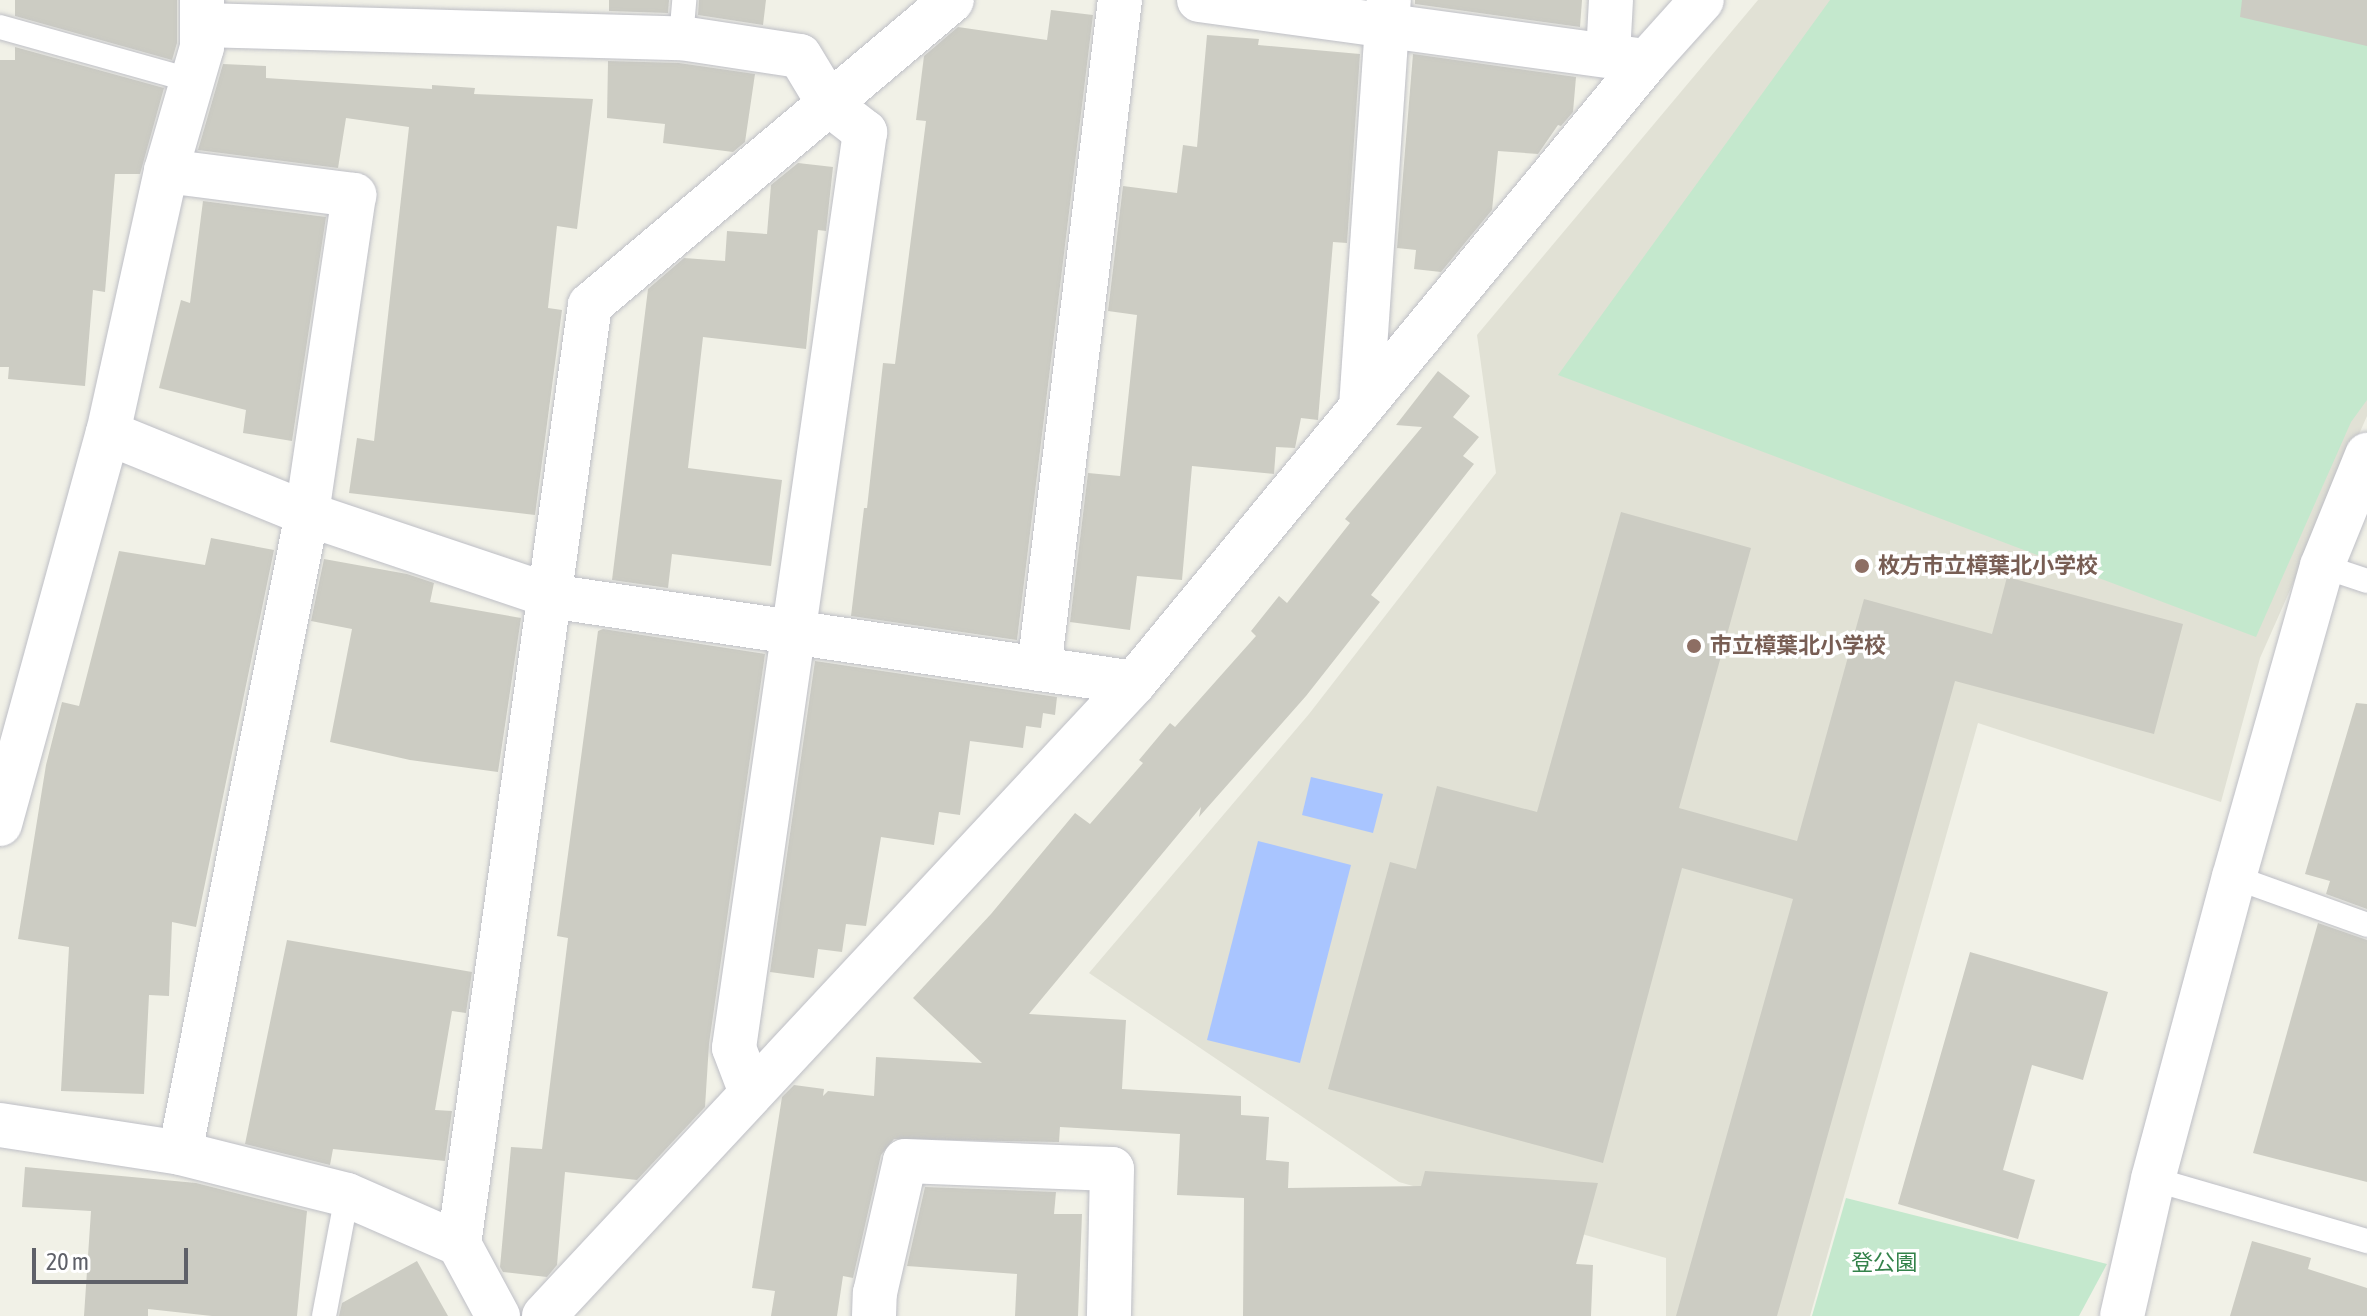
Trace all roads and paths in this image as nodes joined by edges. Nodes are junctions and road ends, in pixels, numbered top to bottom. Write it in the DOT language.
graph roads {
  1 [pos="952,0"];
  2 [pos="1120,0"];
  3 [pos="1199,0"];
  4 [pos="1611,0"];
  5 [pos="1702,0"];
  6 [pos="202,12"];
  7 [pos="1388,13"];
  8 [pos="682,19"];
  9 [pos="0,27"];
  10 [pos="1627,58"];
  11 [pos="193,81"];
  12 [pos="829,104"];
  13 [pos="166,171"];
  14 [pos="1361,407"];
  15 [pos="108,433"];
  16 [pos="2367,455"];
  17 [pos="307,514"];
  18 [pos="2322,566"];
  19 [pos="2367,581"];
  20 [pos="550,596"];
  21 [pos="794,632"];
  22 [pos="1039,669"];
  23 [pos="1134,683"];
  24 [pos="0,824"];
  25 [pos="2234,877"];
  26 [pos="2367,925"];
  27 [pos="750,1090"];
  28 [pos="0,1125"];
  29 [pos="180,1153"];
  30 [pos="2153,1179"];
  31 [pos="347,1195"];
  32 [pos="2367,1241"];
  33 [pos="459,1244"];
  34 [pos="324,1316"];
  35 [pos="498,1316"];
  36 [pos="544,1316"];
  37 [pos="874,1316"];
  38 [pos="1109,1316"];
  39 [pos="2122,1316"];
  1 -- 12 [label="street"];
  2 -- 22 [label="street"];
  3 -- 7 [label="street"];
  4 -- 10 [label="street"];
  5 -- 10 [label="street"];
  6 -- 8 [label="street"];
  6 -- 11 [label="street"];
  7 -- 10 [label="street"];
  7 -- 14 [label="street"];
  8 -- 12 [label="street"];
  9 -- 11 [label="lane"];
  10 -- 14 [label="street"];
  11 -- 13 [label="street"];
  12 -- 20 [label="street"];
  12 -- 21 [label="street"];
  13 -- 15 [label="street"];
  13 -- 17 [label="street"];
  14 -- 23 [label="street"];
  15 -- 17 [label="street"];
  15 -- 24 [label="street"];
  16 -- 18 [label="street"];
  17 -- 20 [label="street"];
  17 -- 29 [label="street"];
  18 -- 19 [label="lane"];
  18 -- 25 [label="street"];
  20 -- 21 [label="street"];
  20 -- 33 [label="street"];
  21 -- 22 [label="street"];
  21 -- 27 [label="street"];
  22 -- 23 [label="street"];
  23 -- 27 [label="street"];
  25 -- 26 [label="lane"];
  25 -- 30 [label="street"];
  27 -- 36 [label="street"];
  28 -- 29 [label="street"];
  29 -- 31 [label="street"];
  30 -- 32 [label="lane"];
  30 -- 39 [label="street"];
  31 -- 33 [label="street"];
  31 -- 34 [label="lane"];
  33 -- 35 [label="street"];
  37 -- 38 [label="street"];
}
